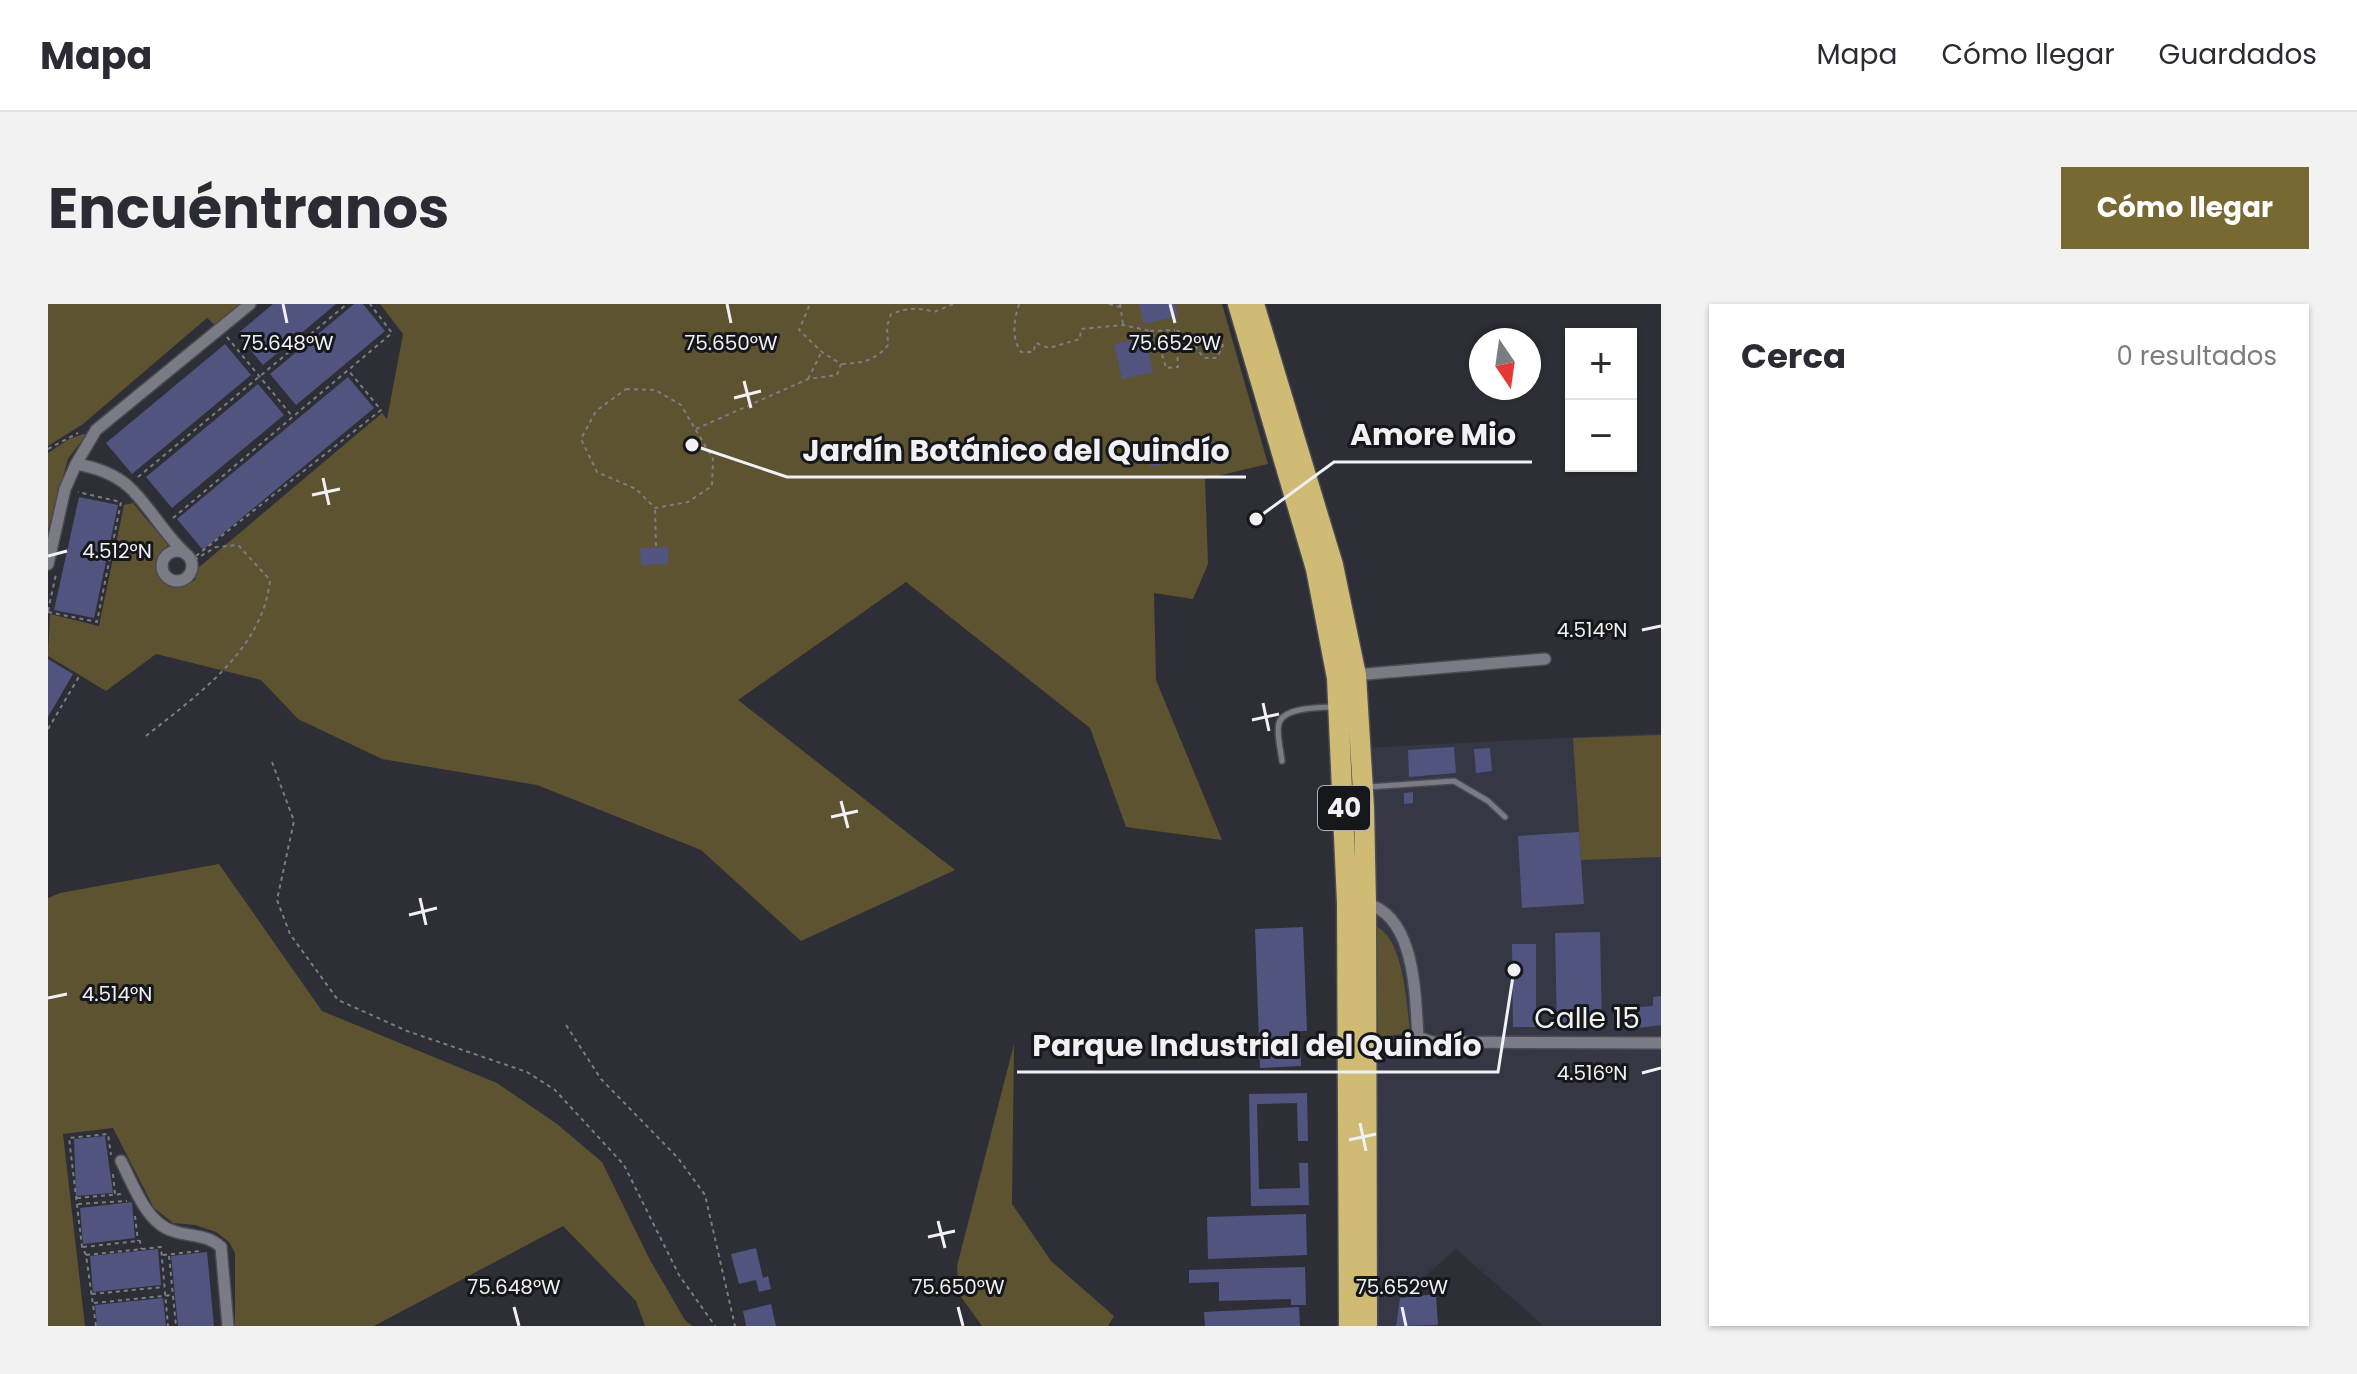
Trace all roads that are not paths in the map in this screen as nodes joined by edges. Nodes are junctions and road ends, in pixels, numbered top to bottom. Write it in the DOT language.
graph roads {
  1 [pos="250,304"];
  2 [pos="1238,304"];
  3 [pos="1254,304"];
  4 [pos="76,464"];
  5 [pos="183,553"];
  6 [pos="48,564"];
  7 [pos="1545,659"];
  8 [pos="1346,676"];
  9 [pos="1348,706"];
  10 [pos="1282,761"];
  11 [pos="1363,787"];
  12 [pos="1505,817"];
  13 [pos="1356,903"];
  14 [pos="1661,1043"];
  15 [pos="121,1161"];
  16 [pos="228,1326"];
  17 [pos="1349,1326"];
  18 [pos="1367,1326"];
  1 -- 4 [label="street"];
  2 -- 8 [label="highway, 40"];
  3 -- 8 [label="highway, 40"];
  4 -- 5 [label="street"];
  4 -- 6 [label="street"];
  7 -- 8 [label="street"];
  8 -- 9 [label="highway, 40"];
  9 -- 10 [label="lane"];
  9 -- 11 [label="highway, 40"];
  9 -- 13 [label="highway, 40"];
  11 -- 12 [label="lane"];
  11 -- 13 [label="highway, 40"];
  13 -- 14 [label="street, Calle 15"];
  13 -- 17 [label="highway, 40"];
  13 -- 18 [label="highway, 40"];
  15 -- 16 [label="street"];
}
